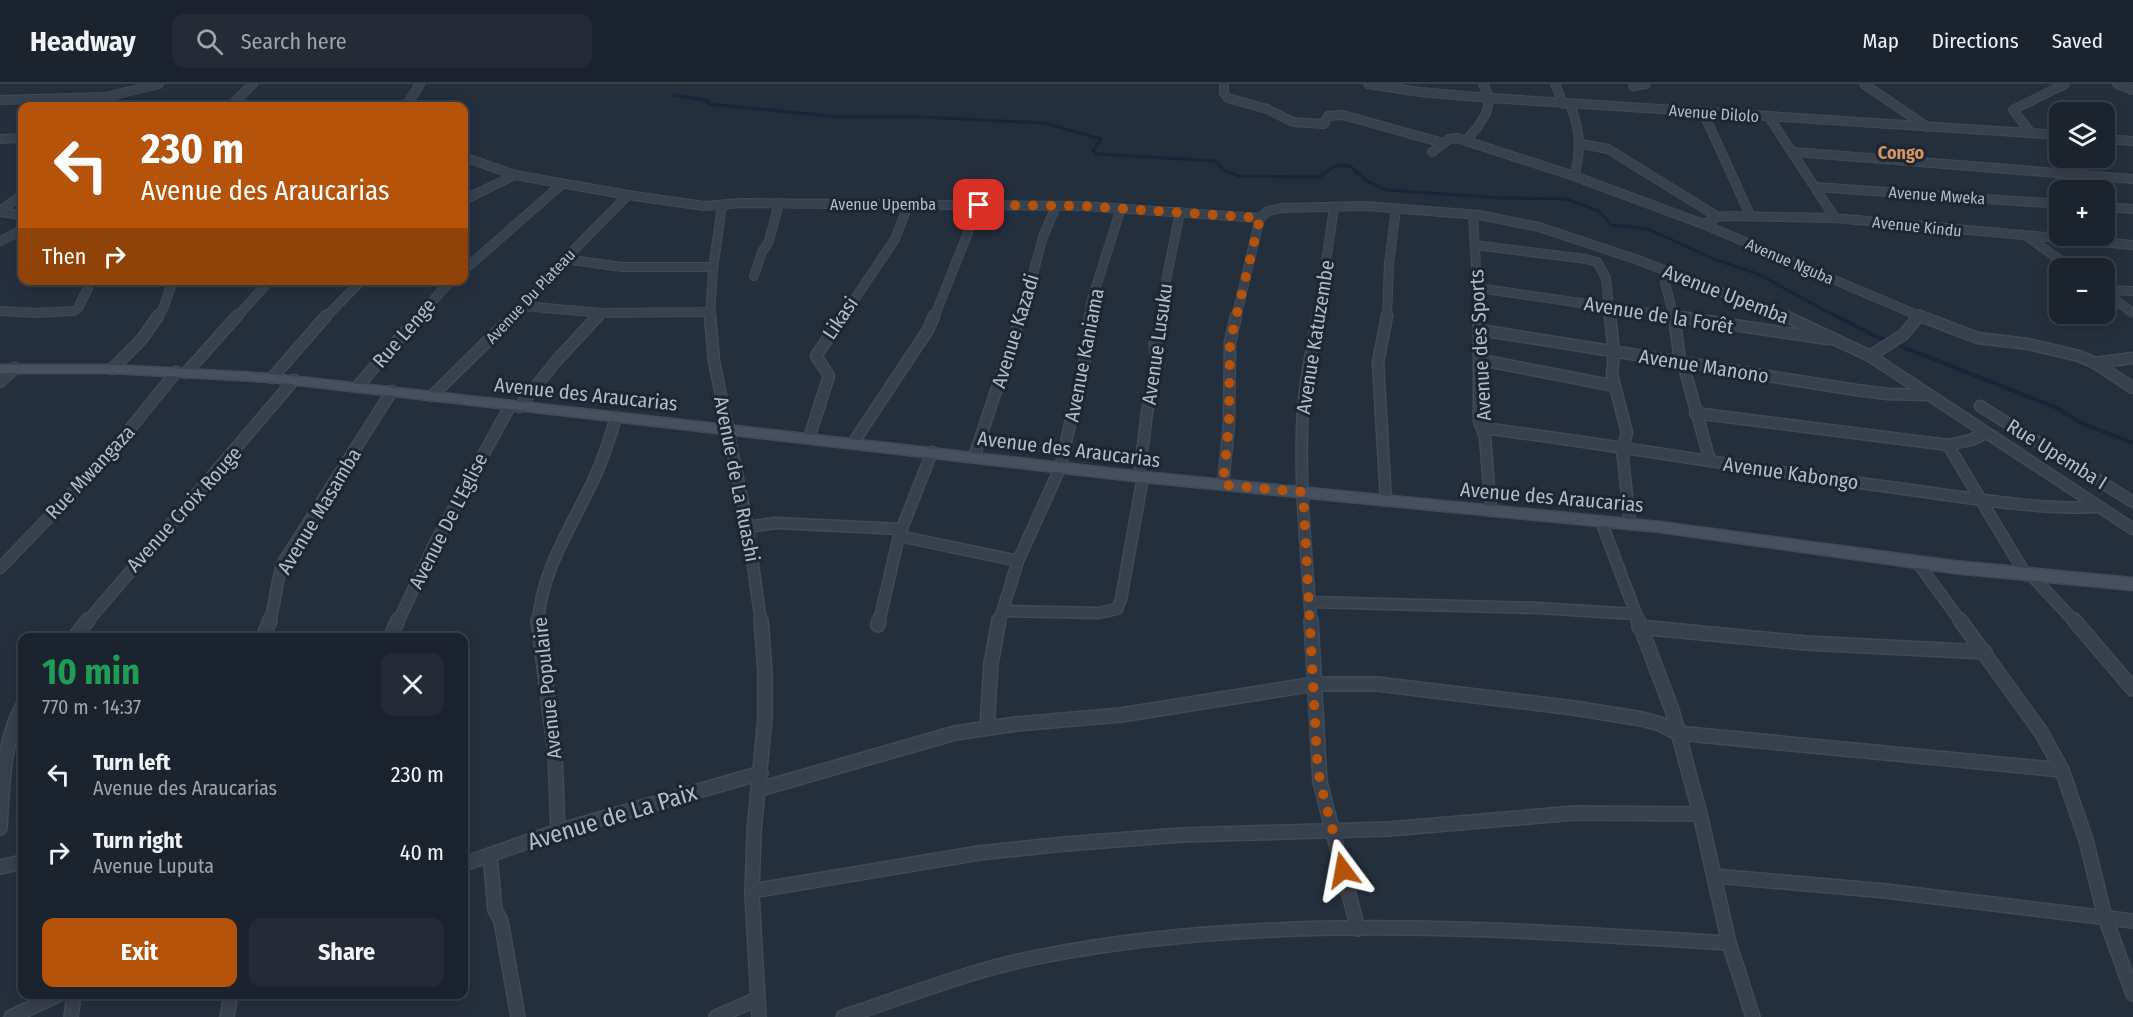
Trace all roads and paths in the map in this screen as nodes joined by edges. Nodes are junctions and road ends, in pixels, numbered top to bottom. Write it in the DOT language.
graph roads {
  1 [pos="159,84"];
  2 [pos="253,84"];
  3 [pos="420,84"];
  4 [pos="1224,84"];
  5 [pos="1368,84"];
  6 [pos="1483,84"];
  7 [pos="1555,84"];
  8 [pos="1646,84"];
  9 [pos="1864,84"];
  10 [pos="2065,84"];
  11 [pos="2117,84"];
  12 [pos="1633,86"];
  13 [pos="2133,90"];
  14 [pos="1490,98"];
  15 [pos="0,100"];
  16 [pos="234,102"];
  17 [pos="409,102"];
  18 [pos="1566,104"];
  19 [pos="1703,112"];
  20 [pos="1769,117"];
  21 [pos="1928,127"];
  22 [pos="2031,133"];
  23 [pos="2049,134"];
  24 [pos="18,138"];
  25 [pos="0,139"];
  26 [pos="2115,139"];
  27 [pos="2130,140"];
  28 [pos="1466,141"];
  29 [pos="1443,143"];
  30 [pos="1582,144"];
  31 [pos="2133,148"];
  32 [pos="1432,152"];
  33 [pos="1794,152"];
  34 [pos="468,158"];
  35 [pos="515,175"];
  36 [pos="1574,177"];
  37 [pos="2133,178"];
  38 [pos="562,184"];
  39 [pos="1815,187"];
  40 [pos="628,195"];
  41 [pos="18,198"];
  42 [pos="468,198"];
  43 [pos="779,203"];
  44 [pos="909,203"];
  45 [pos="2049,203"];
  46 [pos="722,205"];
  47 [pos="979,205"];
  48 [pos="1056,206"];
  49 [pos="1334,207"];
  50 [pos="1121,208"];
  51 [pos="2115,208"];
  52 [pos="1396,209"];
  53 [pos="2133,209"];
  54 [pos="0,212"];
  55 [pos="1180,212"];
  56 [pos="18,214"];
  57 [pos="1473,215"];
  58 [pos="1750,215"];
  59 [pos="1718,217"];
  60 [pos="1260,218"];
  61 [pos="1835,218"];
  62 [pos="1703,224"];
  63 [pos="18,232"];
  64 [pos="2028,237"];
  65 [pos="0,241"];
  66 [pos="1475,244"];
  67 [pos="2133,245"];
  68 [pos="2057,258"];
  69 [pos="565,259"];
  70 [pos="468,266"];
  71 [pos="713,267"];
  72 [pos="1667,271"];
  73 [pos="754,276"];
  74 [pos="90,285"];
  75 [pos="171,285"];
  76 [pos="265,285"];
  77 [pos="357,285"];
  78 [pos="447,285"];
  79 [pos="1478,288"];
  80 [pos="2115,291"];
  81 [pos="2133,291"];
  82 [pos="2115,299"];
  83 [pos="524,306"];
  84 [pos="1609,308"];
  85 [pos="0,311"];
  86 [pos="711,312"];
  87 [pos="2133,313"];
  88 [pos="600,314"];
  89 [pos="1674,316"];
  90 [pos="1919,316"];
  91 [pos="1480,330"];
  92 [pos="1840,340"];
  93 [pos="1614,353"];
  94 [pos="1870,356"];
  95 [pos="2133,358"];
  96 [pos="1481,360"];
  97 [pos="1680,362"];
  98 [pos="2095,363"];
  99 [pos="15,368"];
  100 [pos="0,369"];
  101 [pos="112,369"];
  102 [pos="181,372"];
  103 [pos="272,378"];
  104 [pos="294,380"];
  105 [pos="0,382"];
  106 [pos="1615,386"];
  107 [pos="357,387"];
  108 [pos="2133,388"];
  109 [pos="393,391"];
  110 [pos="1929,395"];
  111 [pos="432,396"];
  112 [pos="515,406"];
  113 [pos="1980,406"];
  114 [pos="1695,413"];
  115 [pos="616,417"];
  116 [pos="1484,428"];
  117 [pos="729,430"];
  118 [pos="1986,433"];
  119 [pos="809,438"];
  120 [pos="853,443"];
  121 [pos="1948,445"];
  122 [pos="1623,446"];
  123 [pos="932,452"];
  124 [pos="974,457"];
  125 [pos="1710,461"];
  126 [pos="1060,468"];
  127 [pos="1141,477"];
  128 [pos="1223,485"];
  129 [pos="1303,492"];
  130 [pos="1981,499"];
  131 [pos="1386,501"];
  132 [pos="2133,502"];
  133 [pos="2100,507"];
  134 [pos="1491,512"];
  135 [pos="1601,521"];
  136 [pos="1630,524"];
  137 [pos="747,527"];
  138 [pos="2133,529"];
  139 [pos="900,532"];
  140 [pos="1018,561"];
  141 [pos="1918,563"];
  142 [pos="0,568"];
  143 [pos="2029,575"];
  144 [pos="2133,584"];
  145 [pos="1310,602"];
  146 [pos="1003,611"];
  147 [pos="1637,620"];
  148 [pos="878,625"];
  149 [pos="78,633"];
  150 [pos="265,633"];
  151 [pos="392,633"];
  152 [pos="1985,652"];
  153 [pos="1315,684"];
  154 [pos="2133,689"];
  155 [pos="18,716"];
  156 [pos="987,728"];
  157 [pos="1677,732"];
  158 [pos="2062,770"];
  159 [pos="760,773"];
  160 [pos="2,787"];
  161 [pos="760,789"];
  162 [pos="1700,814"];
  163 [pos="0,828"];
  164 [pos="558,831"];
  165 [pos="1334,831"];
  166 [pos="490,855"];
  167 [pos="18,863"];
  168 [pos="468,863"];
  169 [pos="0,867"];
  170 [pos="1715,876"];
  171 [pos="752,891"];
  172 [pos="2106,917"];
  173 [pos="2133,921"];
  174 [pos="1358,929"];
  175 [pos="1729,943"];
  176 [pos="2133,994"];
  177 [pos="49,999"];
  178 [pos="73,999"];
  179 [pos="230,999"];
  180 [pos="758,999"];
  181 [pos="11,1017"];
  182 [pos="71,1017"];
  183 [pos="226,1017"];
  184 [pos="518,1017"];
  185 [pos="716,1017"];
  186 [pos="759,1017"];
  187 [pos="843,1017"];
  188 [pos="1753,1017"];
  1 -- 15 [label="street"];
  2 -- 16 [label="street"];
  3 -- 17 [label="street"];
  4 -- 29 [label="street, Avenue Nguba"];
  5 -- 14 [label="street, Avenue Dilolo"];
  6 -- 14 [label="street"];
  7 -- 18 [label="street"];
  8 -- 12 [label="street"];
  9 -- 21 [label="street"];
  10 -- 22 [label="street"];
  11 -- 13 [label="street"];
  14 -- 18 [label="street, Avenue Dilolo"];
  14 -- 28 [label="street"];
  18 -- 19 [label="street, Avenue Dilolo"];
  18 -- 30 [label="street"];
  19 -- 20 [label="street, Avenue Dilolo"];
  19 -- 58 [label="street"];
  20 -- 21 [label="street, Avenue Dilolo"];
  20 -- 33 [label="street"];
  21 -- 22 [label="street, Avenue Dilolo"];
  22 -- 23 [label="street, Avenue Dilolo"];
  24 -- 25 [label="street"];
  26 -- 27 [label="street"];
  27 -- 31 [label="street"];
  28 -- 29 [label="street, Avenue Nguba"];
  28 -- 36 [label="street, Avenue Nguba"];
  29 -- 32 [label="street"];
  30 -- 36 [label="street"];
  30 -- 59 [label="street"];
  33 -- 37 [label="street"];
  33 -- 39 [label="street"];
  34 -- 35 [label="street"];
  35 -- 38 [label="street"];
  35 -- 42 [label="street"];
  36 -- 62 [label="street, Avenue Nguba"];
  38 -- 40 [label="street"];
  38 -- 70 [label="street"];
  39 -- 45 [label="street, Avenue Mweka"];
  39 -- 61 [label="street"];
  40 -- 46 [label="street"];
  40 -- 69 [label="street, Avenue Du Plateau"];
  41 -- 54 [label="street"];
  43 -- 44 [label="street, Avenue Upemba"];
  43 -- 46 [label="street, Avenue Upemba"];
  43 -- 73 [label="street"];
  44 -- 47 [label="street, Avenue Upemba"];
  44 -- 119 [label="street, Likasi"];
  46 -- 71 [label="street, Avenue de La Ruashi"];
  47 -- 48 [label="street, Avenue Upemba"];
  47 -- 120 [label="street"];
  48 -- 50 [label="street, Avenue Upemba"];
  48 -- 124 [label="street, Avenue Kazadi"];
  49 -- 52 [label="street, Avenue Upemba"];
  49 -- 60 [label="street, Avenue Upemba"];
  49 -- 129 [label="street, Avenue Katuzembe"];
  50 -- 55 [label="street, Avenue Upemba"];
  50 -- 126 [label="street, Avenue Kaniama"];
  51 -- 53 [label="street"];
  52 -- 57 [label="street, Avenue Upemba"];
  52 -- 131 [label="street"];
  54 -- 56 [label="street"];
  55 -- 60 [label="street, Avenue Upemba"];
  55 -- 127 [label="street, Avenue Lusuku"];
  57 -- 66 [label="street, Avenue des Sports"];
  57 -- 72 [label="street, Avenue Upemba"];
  58 -- 59 [label="street, Avenue Kindu"];
  58 -- 61 [label="street, Avenue Kindu"];
  59 -- 62 [label="street, Avenue Kindu"];
  60 -- 128 [label="street"];
  61 -- 64 [label="street, Avenue Kindu"];
  62 -- 90 [label="street, Avenue Nguba"];
  63 -- 65 [label="street"];
  64 -- 67 [label="street, Avenue Kindu"];
  64 -- 68 [label="street"];
  66 -- 79 [label="street, Avenue des Sports"];
  66 -- 84 [label="street"];
  69 -- 71 [label="street"];
  69 -- 83 [label="street, Avenue Du Plateau"];
  71 -- 86 [label="street, Avenue de La Ruashi"];
  72 -- 89 [label="street"];
  72 -- 92 [label="street, Avenue Upemba"];
  74 -- 85 [label="street"];
  75 -- 101 [label="street"];
  76 -- 102 [label="street, Rue Mwangaza"];
  77 -- 103 [label="street"];
  78 -- 107 [label="street, Rue Lenge"];
  79 -- 84 [label="street, Avenue de la Forêt"];
  79 -- 91 [label="street, Avenue des Sports"];
  80 -- 81 [label="street"];
  82 -- 87 [label="street"];
  83 -- 88 [label="street"];
  83 -- 111 [label="street, Avenue Du Plateau"];
  84 -- 89 [label="street, Avenue de la Forêt"];
  84 -- 93 [label="street"];
  86 -- 88 [label="street"];
  86 -- 117 [label="street, Avenue de La Ruashi"];
  88 -- 112 [label="street, Avenue De L'Eglise"];
  89 -- 92 [label="street, Avenue de la Forêt"];
  89 -- 97 [label="street"];
  90 -- 94 [label="street"];
  90 -- 98 [label="street, Avenue Nguba"];
  91 -- 93 [label="street, Avenue Manono"];
  91 -- 96 [label="street, Avenue des Sports"];
  92 -- 94 [label="street, Avenue Upemba"];
  93 -- 97 [label="street, Avenue Manono"];
  93 -- 106 [label="street"];
  94 -- 110 [label="street, Avenue Upemba"];
  95 -- 98 [label="street"];
  96 -- 106 [label="street"];
  96 -- 116 [label="street, Avenue des Sports"];
  97 -- 110 [label="street, Avenue Manono"];
  97 -- 114 [label="street"];
  98 -- 108 [label="street, Avenue Nguba"];
  99 -- 100 [label="street, Avenue des Araucarias"];
  99 -- 101 [label="street, Avenue des Araucarias"];
  99 -- 105 [label="street"];
  101 -- 102 [label="street, Avenue des Araucarias"];
  102 -- 103 [label="street, Avenue des Araucarias"];
  102 -- 142 [label="street, Rue Mwangaza"];
  103 -- 104 [label="street, Avenue des Araucarias"];
  104 -- 107 [label="street, Avenue des Araucarias"];
  104 -- 149 [label="street, Avenue Croix Rouge"];
  106 -- 122 [label="street"];
  107 -- 109 [label="street, Avenue des Araucarias"];
  109 -- 111 [label="street, Avenue des Araucarias"];
  109 -- 150 [label="street, Avenue Masamba"];
  110 -- 118 [label="street, Avenue Upemba"];
  111 -- 112 [label="street, Avenue des Araucarias"];
  112 -- 115 [label="street, Avenue des Araucarias"];
  112 -- 151 [label="street, Avenue De L'Eglise"];
  113 -- 132 [label="street, Rue Upemba I"];
  114 -- 121 [label="street"];
  114 -- 125 [label="street"];
  115 -- 117 [label="street, Avenue des Araucarias"];
  115 -- 164 [label="street, Avenue Populaire"];
  116 -- 122 [label="street, Avenue Kabongo"];
  116 -- 134 [label="street, Avenue des Sports"];
  117 -- 119 [label="street, Avenue des Araucarias"];
  117 -- 137 [label="street, Avenue de La Ruashi"];
  118 -- 121 [label="street"];
  118 -- 133 [label="street, Avenue Upemba"];
  119 -- 120 [label="street, Avenue des Araucarias"];
  120 -- 123 [label="street, Avenue des Araucarias"];
  121 -- 130 [label="street"];
  122 -- 125 [label="street, Avenue Kabongo"];
  122 -- 136 [label="street"];
  123 -- 124 [label="street, Avenue des Araucarias"];
  123 -- 139 [label="street"];
  124 -- 126 [label="street, Avenue des Araucarias"];
  125 -- 130 [label="street, Avenue Kabongo"];
  126 -- 127 [label="street, Avenue des Araucarias"];
  126 -- 140 [label="street, Avenue Kaniama"];
  127 -- 128 [label="street, Avenue des Araucarias"];
  127 -- 146 [label="street, Avenue Lusuku"];
  128 -- 129 [label="street, Avenue des Araucarias"];
  129 -- 131 [label="street, Avenue des Araucarias"];
  129 -- 145 [label="street, Avenue Katuzembe"];
  130 -- 133 [label="street, Avenue Kabongo"];
  130 -- 143 [label="street"];
  131 -- 134 [label="street, Avenue des Araucarias"];
  133 -- 138 [label="street, Avenue Upemba"];
  134 -- 135 [label="street, Avenue des Araucarias"];
  135 -- 136 [label="street, Avenue des Araucarias"];
  135 -- 147 [label="street"];
  136 -- 141 [label="street, Avenue des Araucarias"];
  137 -- 139 [label="street"];
  137 -- 159 [label="street, Avenue de La Ruashi"];
  139 -- 140 [label="street"];
  139 -- 148 [label="street"];
  140 -- 146 [label="street, Avenue Kaniama"];
  141 -- 143 [label="street, Avenue des Araucarias"];
  141 -- 152 [label="street"];
  143 -- 144 [label="street, Avenue des Araucarias"];
  143 -- 154 [label="street"];
  145 -- 147 [label="street"];
  145 -- 153 [label="street, Avenue Katuzembe"];
  146 -- 156 [label="street, Avenue Kaniama"];
  147 -- 152 [label="street"];
  147 -- 157 [label="street"];
  152 -- 158 [label="street"];
  153 -- 156 [label="street"];
  153 -- 157 [label="street"];
  153 -- 165 [label="street, Avenue Katuzembe"];
  155 -- 160 [label="street"];
  156 -- 161 [label="street"];
  157 -- 158 [label="street"];
  157 -- 162 [label="street"];
  158 -- 172 [label="street"];
  159 -- 161 [label="street, Avenue de La Ruashi"];
  159 -- 164 [label="street, Avenue de La Paix"];
  160 -- 163 [label="street"];
  161 -- 171 [label="street, Avenue de La Ruashi"];
  162 -- 165 [label="street"];
  162 -- 170 [label="street"];
  164 -- 166 [label="street, Avenue de La Paix"];
  165 -- 171 [label="street"];
  165 -- 174 [label="street, Avenue Katuzembe"];
  166 -- 168 [label="street, Avenue de La Paix"];
  166 -- 184 [label="street"];
  167 -- 169 [label="street"];
  170 -- 172 [label="street"];
  170 -- 175 [label="street"];
  171 -- 180 [label="street, Avenue de La Ruashi"];
  172 -- 173 [label="street"];
  172 -- 176 [label="street"];
  174 -- 175 [label="street"];
  174 -- 187 [label="street"];
  175 -- 188 [label="street"];
  177 -- 181 [label="street"];
  178 -- 182 [label="street"];
  179 -- 183 [label="street"];
  180 -- 185 [label="street"];
  180 -- 186 [label="street, Avenue de La Ruashi"];
}
